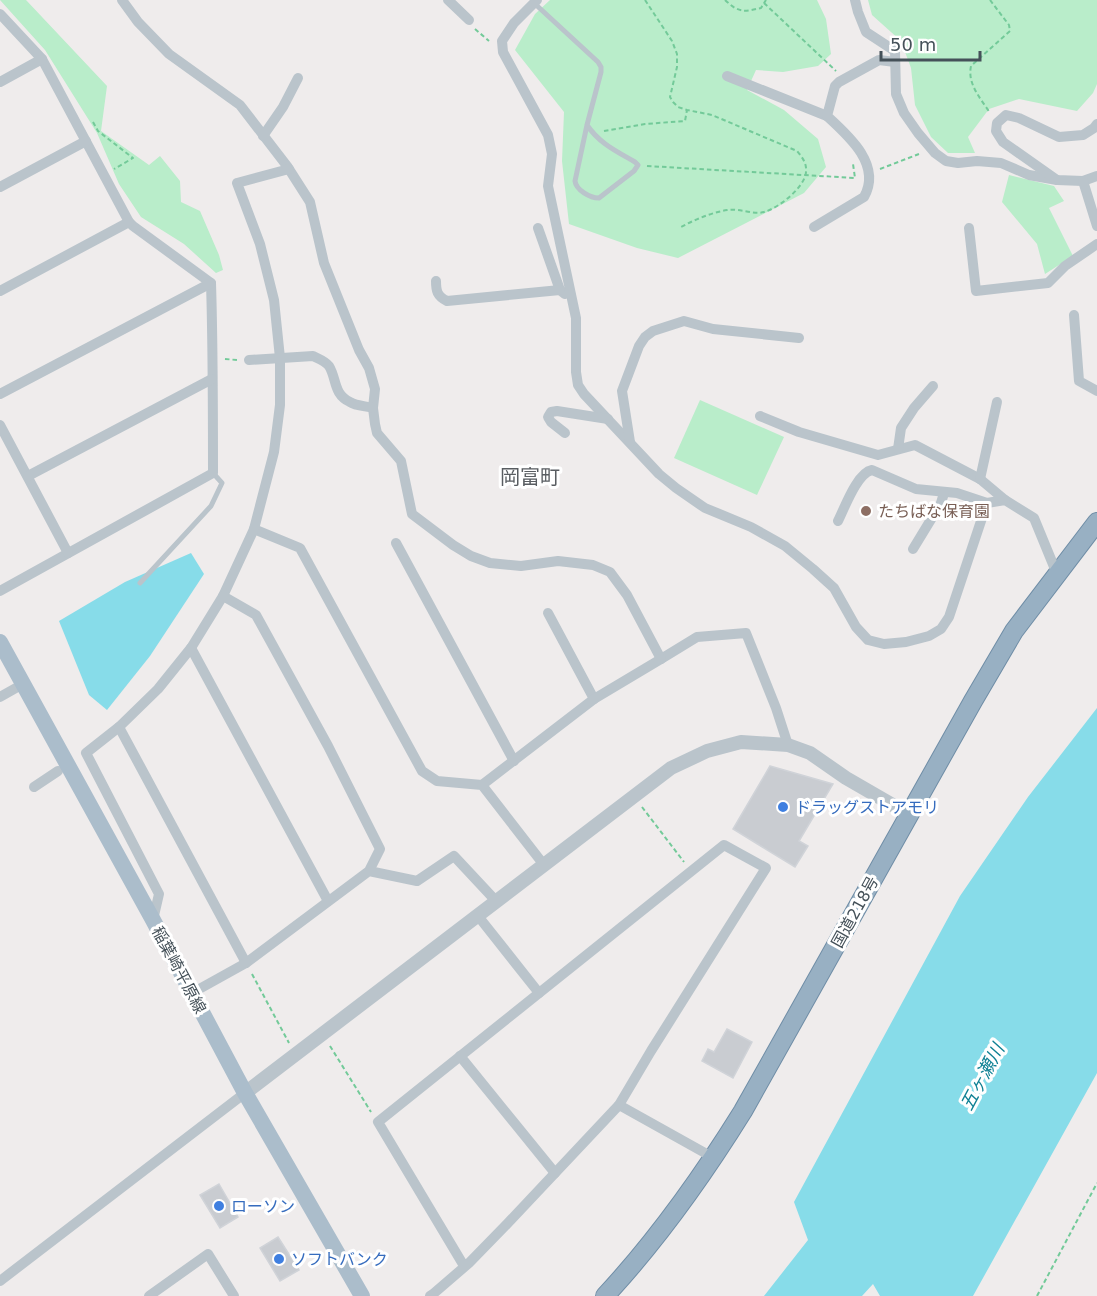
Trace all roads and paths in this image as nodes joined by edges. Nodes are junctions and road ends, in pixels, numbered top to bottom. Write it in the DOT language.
graph roads {
  1 [pos="122,0"];
  2 [pos="448,0"];
  3 [pos="645,0"];
  4 [pos="725,0"];
  5 [pos="855,0"];
  6 [pos="990,0"];
  7 [pos="536,2"];
  8 [pos="765,2"];
  9 [pos="0,14"];
  10 [pos="469,20"];
  11 [pos="502,44"];
  12 [pos="42,59"];
  13 [pos="896,62"];
  14 [pos="727,76"];
  15 [pos="298,78"];
  16 [pos="845,79"];
  17 [pos="0,82"];
  18 [pos="687,110"];
  19 [pos="827,116"];
  20 [pos="93,122"];
  21 [pos="997,123"];
  22 [pos="1097,124"];
  23 [pos="587,125"];
  24 [pos="592,133"];
  25 [pos="263,136"];
  26 [pos="86,141"];
  27 [pos="932,149"];
  28 [pos="638,165"];
  29 [pos="289,169"];
  30 [pos="868,169"];
  31 [pos="104,175"];
  32 [pos="805,175"];
  33 [pos="1097,176"];
  34 [pos="1057,180"];
  35 [pos="1083,181"];
  36 [pos="0,187"];
  37 [pos="129,222"];
  38 [pos="1097,226"];
  39 [pos="814,227"];
  40 [pos="538,228"];
  41 [pos="679,228"];
  42 [pos="969,228"];
  43 [pos="1097,244"];
  44 [pos="436,281"];
  45 [pos="211,282"];
  46 [pos="560,290"];
  47 [pos="0,291"];
  48 [pos="572,298"];
  49 [pos="1074,315"];
  50 [pos="800,338"];
  51 [pos="280,358"];
  52 [pos="213,359"];
  53 [pos="249,360"];
  54 [pos="212,379"];
  55 [pos="933,386"];
  56 [pos="1097,391"];
  57 [pos="0,394"];
  58 [pos="996,402"];
  59 [pos="373,408"];
  60 [pos="760,416"];
  61 [pos="608,419"];
  62 [pos="0,426"];
  63 [pos="565,434"];
  64 [pos="630,442"];
  65 [pos="898,449"];
  66 [pos="213,473"];
  67 [pos="28,476"];
  68 [pos="980,479"];
  69 [pos="944,493"];
  70 [pos="1005,500"];
  71 [pos="987,503"];
  72 [pos="838,521"];
  73 [pos="1097,522"];
  74 [pos="254,529"];
  75 [pos="396,543"];
  76 [pos="913,549"];
  77 [pos="68,553"];
  78 [pos="1057,574"];
  79 [pos="140,583"];
  80 [pos="0,591"];
  81 [pos="223,596"];
  82 [pos="548,613"];
  83 [pos="0,642"];
  84 [pos="191,648"];
  85 [pos="661,659"];
  86 [pos="23,684"];
  87 [pos="0,697"];
  88 [pos="594,699"];
  89 [pos="119,727"];
  90 [pos="788,745"];
  91 [pos="514,761"];
  92 [pos="58,771"];
  93 [pos="482,785"];
  94 [pos="34,787"];
  95 [pos="633,796"];
  96 [pos="910,815"];
  97 [pos="544,865"];
  98 [pos="369,871"];
  99 [pos="692,871"];
  100 [pos="496,900"];
  101 [pos="328,901"];
  102 [pos="478,916"];
  103 [pos="153,920"];
  104 [pos="246,963"];
  105 [pos="192,993"];
  106 [pos="539,993"];
  107 [pos="323,1035"];
  108 [pos="296,1055"];
  109 [pos="460,1056"];
  110 [pos="245,1093"];
  111 [pos="619,1105"];
  112 [pos="378,1122"];
  113 [pos="714,1158"];
  114 [pos="555,1173"];
  115 [pos="1097,1183"];
  116 [pos="464,1266"];
  117 [pos="0,1281"];
  118 [pos="149,1296"];
  119 [pos="234,1296"];
  120 [pos="362,1296"];
  121 [pos="430,1296"];
  122 [pos="605,1296"];
  123 [pos="1037,1296"];
  1 -- 25 [label="street"];
  2 -- 10 [label="street"];
  3 -- 18 [label="path"];
  4 -- 8 [label="path"];
  5 -- 13 [label="street"];
  6 -- 21 [label="path"];
  7 -- 11 [label="street"];
  7 -- 23 [label="lane"];
  8 -- 16 [label="path"];
  9 -- 12 [label="street"];
  10 -- 11 [label="path"];
  11 -- 48 [label="street"];
  12 -- 17 [label="street"];
  12 -- 26 [label="street"];
  13 -- 16 [label="street"];
  13 -- 27 [label="street"];
  14 -- 19 [label="street"];
  15 -- 25 [label="street"];
  16 -- 19 [label="street"];
  18 -- 24 [label="path"];
  18 -- 32 [label="path"];
  19 -- 30 [label="street"];
  20 -- 31 [label="path"];
  21 -- 22 [label="street"];
  21 -- 34 [label="street"];
  23 -- 24 [label="lane"];
  23 -- 28 [label="lane"];
  24 -- 28 [label="lane"];
  25 -- 29 [label="street"];
  26 -- 31 [label="street"];
  26 -- 36 [label="street"];
  27 -- 30 [label="path"];
  27 -- 34 [label="street"];
  28 -- 32 [label="path"];
  29 -- 51 [label="street"];
  29 -- 59 [label="street"];
  30 -- 32 [label="path"];
  30 -- 39 [label="street"];
  31 -- 37 [label="street"];
  32 -- 41 [label="path"];
  33 -- 35 [label="street"];
  34 -- 35 [label="street"];
  35 -- 38 [label="street"];
  37 -- 45 [label="street"];
  37 -- 47 [label="street"];
  40 -- 46 [label="street"];
  42 -- 43 [label="street"];
  44 -- 46 [label="street"];
  45 -- 52 [label="street"];
  45 -- 57 [label="street"];
  46 -- 48 [label="street"];
  48 -- 61 [label="street"];
  49 -- 56 [label="street"];
  50 -- 64 [label="street"];
  51 -- 53 [label="street"];
  51 -- 59 [label="street"];
  51 -- 74 [label="street"];
  52 -- 53 [label="path"];
  52 -- 54 [label="street"];
  54 -- 66 [label="street"];
  54 -- 67 [label="street"];
  55 -- 65 [label="street"];
  58 -- 68 [label="street"];
  59 -- 85 [label="street"];
  60 -- 65 [label="street"];
  61 -- 63 [label="street"];
  61 -- 64 [label="street"];
  62 -- 67 [label="street"];
  64 -- 71 [label="street"];
  65 -- 68 [label="street"];
  66 -- 77 [label="street"];
  66 -- 79 [label="lane"];
  67 -- 77 [label="street"];
  68 -- 70 [label="street"];
  69 -- 71 [label="street"];
  69 -- 72 [label="street"];
  69 -- 76 [label="street"];
  70 -- 71 [label="street"];
  70 -- 78 [label="street"];
  73 -- 78 [label="highway, 国道218号"];
  74 -- 81 [label="street"];
  74 -- 93 [label="street"];
  75 -- 91 [label="street"];
  77 -- 80 [label="street"];
  78 -- 96 [label="highway, 国道218号"];
  81 -- 84 [label="street"];
  81 -- 98 [label="street"];
  82 -- 88 [label="street"];
  83 -- 86 [label="main road, 稲葉崎平原線"];
  84 -- 89 [label="street"];
  84 -- 101 [label="street"];
  85 -- 88 [label="street"];
  85 -- 90 [label="street"];
  86 -- 87 [label="street"];
  86 -- 103 [label="main road, 稲葉崎平原線"];
  88 -- 91 [label="street"];
  89 -- 103 [label="street"];
  89 -- 104 [label="street"];
  90 -- 95 [label="street"];
  90 -- 96 [label="street"];
  91 -- 93 [label="street"];
  92 -- 94 [label="street"];
  93 -- 97 [label="street"];
  95 -- 97 [label="street"];
  95 -- 99 [label="path"];
  96 -- 113 [label="highway, 国道218号"];
  97 -- 100 [label="street"];
  98 -- 100 [label="street"];
  98 -- 101 [label="street"];
  99 -- 106 [label="street"];
  99 -- 111 [label="street"];
  100 -- 102 [label="street"];
  101 -- 104 [label="street"];
  102 -- 106 [label="street"];
  102 -- 107 [label="street"];
  103 -- 105 [label="main road, 稲葉崎平原線"];
  104 -- 105 [label="street"];
  104 -- 108 [label="path"];
  105 -- 110 [label="main road, 稲葉崎平原線"];
  106 -- 109 [label="street"];
  107 -- 108 [label="street"];
  107 -- 112 [label="path"];
  108 -- 110 [label="street"];
  109 -- 112 [label="street"];
  109 -- 114 [label="street"];
  110 -- 117 [label="street"];
  110 -- 120 [label="main road, 稲葉崎平原線"];
  111 -- 113 [label="street"];
  111 -- 114 [label="street"];
  112 -- 116 [label="street"];
  113 -- 122 [label="highway, 国道218号"];
  114 -- 116 [label="street"];
  115 -- 123 [label="path"];
  116 -- 121 [label="street"];
  118 -- 119 [label="street"];
}
